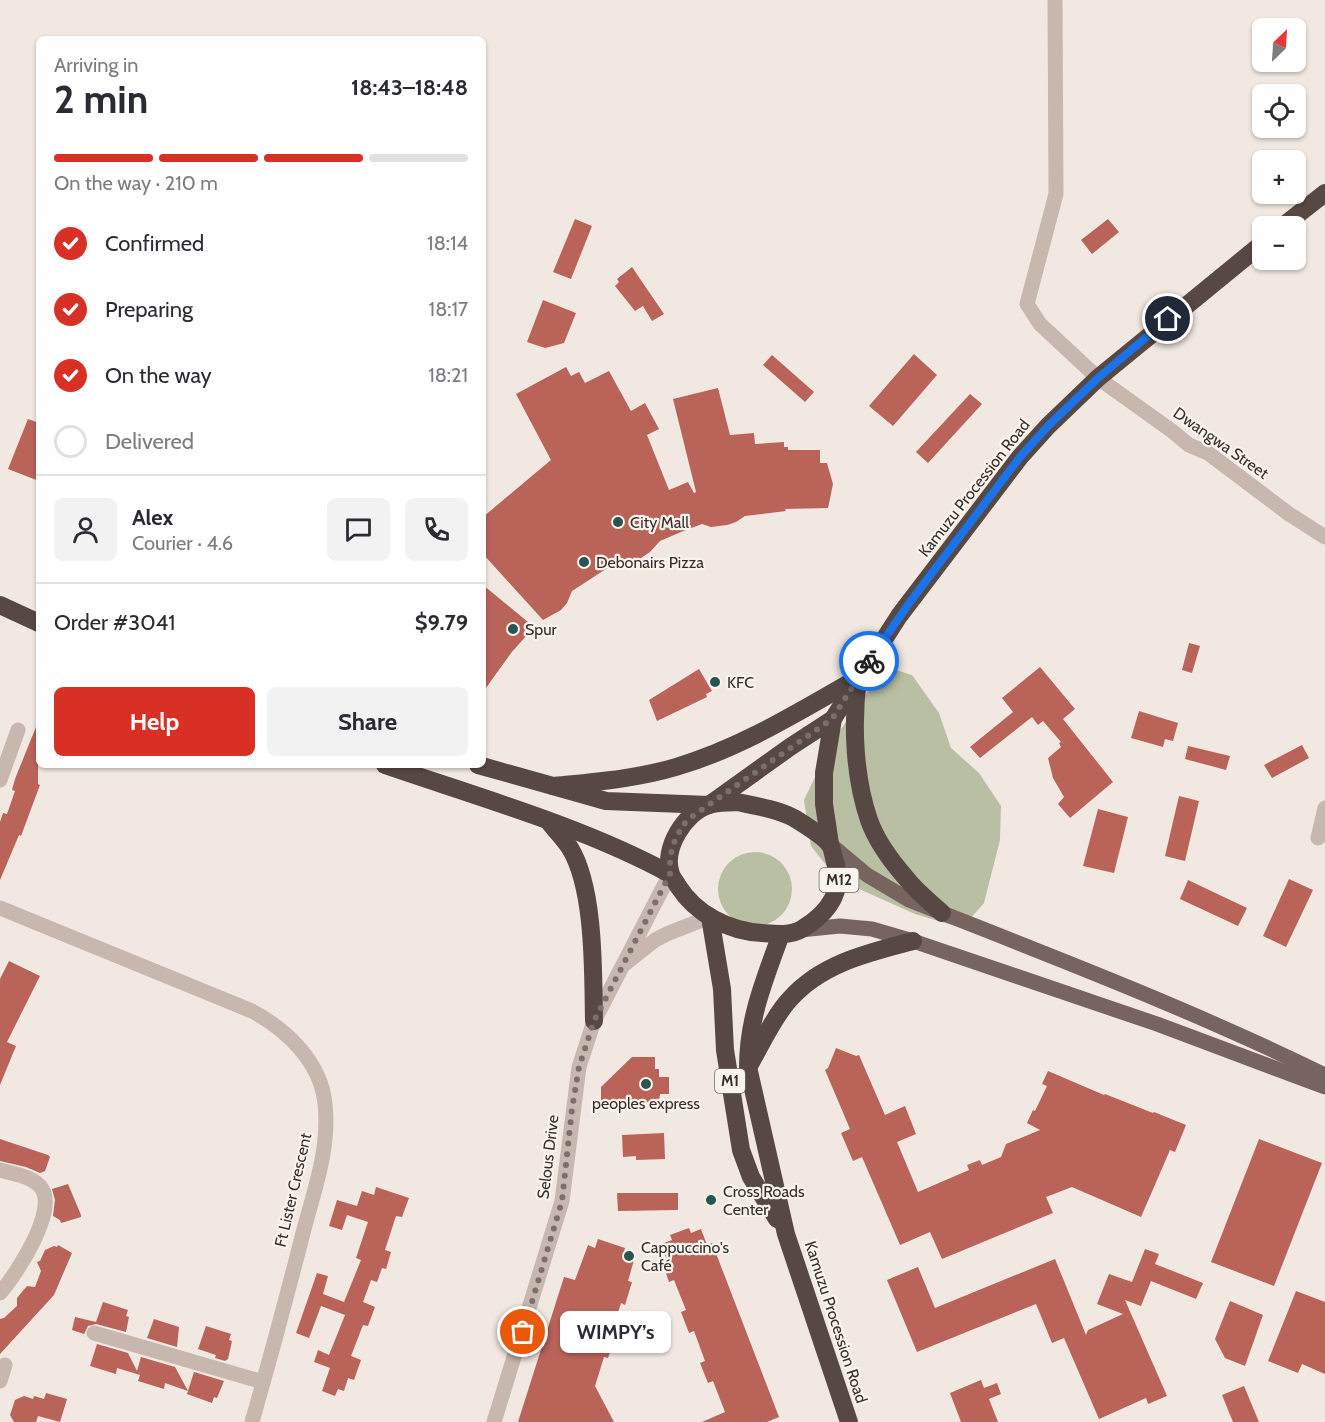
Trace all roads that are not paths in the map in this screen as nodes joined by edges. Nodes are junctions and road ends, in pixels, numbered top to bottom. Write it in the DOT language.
graph roads {
  1 [pos="1055,0"];
  2 [pos="1325,193"];
  3 [pos="1296,216"];
  4 [pos="1252,252"];
  5 [pos="1098,378"];
  6 [pos="1325,537"];
  7 [pos="0,605"];
  8 [pos="36,622"];
  9 [pos="858,678"];
  10 [pos="832,719"];
  11 [pos="18,730"];
  12 [pos="486,767"];
  13 [pos="394,768"];
  14 [pos="0,780"];
  15 [pos="553,786"];
  16 [pos="709,805"];
  17 [pos="1325,808"];
  18 [pos="549,821"];
  19 [pos="1318,838"];
  20 [pos="830,844"];
  21 [pos="670,874"];
  22 [pos="0,908"];
  23 [pos="942,913"];
  24 [pos="711,917"];
  25 [pos="800,930"];
  26 [pos="781,934"];
  27 [pos="913,941"];
  28 [pos="621,967"];
  29 [pos="594,1021"];
  30 [pos="748,1067"];
  31 [pos="1325,1075"];
  32 [pos="1325,1087"];
  33 [pos="0,1170"];
  34 [pos="786,1234"];
  35 [pos="0,1293"];
  36 [pos="94,1333"];
  37 [pos="5,1365"];
  38 [pos="0,1381"];
  39 [pos="263,1382"];
  40 [pos="252,1422"];
  41 [pos="494,1422"];
  42 [pos="849,1422"];
  1 -- 5 [label="street, Dwangwa Street"];
  2 -- 3 [label="highway"];
  4 -- 5 [label="highway, Kamuzu Procession Road"];
  5 -- 6 [label="street, Dwangwa Street"];
  5 -- 9 [label="highway, Kamuzu Procession Road"];
  7 -- 8 [label="highway"];
  9 -- 10 [label="highway, Kamuzu Procession Road"];
  9 -- 15 [label="highway"];
  9 -- 23 [label="highway"];
  10 -- 16 [label="highway"];
  10 -- 20 [label="highway"];
  11 -- 14 [label="street"];
  12 -- 15 [label="highway, M12"];
  13 -- 18 [label="highway, M12"];
  15 -- 16 [label="highway, M12"];
  16 -- 20 [label="highway, M12"];
  16 -- 21 [label="highway"];
  17 -- 19 [label="street"];
  18 -- 21 [label="highway, M12"];
  18 -- 29 [label="highway"];
  20 -- 23 [label="main road"];
  20 -- 25 [label="highway, M12"];
  21 -- 24 [label="highway, M12"];
  21 -- 28 [label="street, Selous Drive"];
  22 -- 39 [label="street, Ft Lister Crescent"];
  23 -- 31 [label="main road"];
  24 -- 26 [label="highway, M12"];
  24 -- 28 [label="street, Selous Drive"];
  24 -- 34 [label="highway, M1"];
  25 -- 26 [label="highway, M12"];
  25 -- 27 [label="main road"];
  26 -- 30 [label="highway, M1"];
  27 -- 30 [label="highway"];
  27 -- 32 [label="main road"];
  28 -- 29 [label="street, Selous Drive"];
  29 -- 41 [label="street, Selous Drive"];
  30 -- 34 [label="highway, M1"];
  33 -- 35 [label="street"];
  34 -- 42 [label="highway, Kamuzu Procession Road / M1"];
  36 -- 39 [label="street"];
  37 -- 38 [label="street"];
  39 -- 40 [label="street, Ft Lister Crescent"];
}
